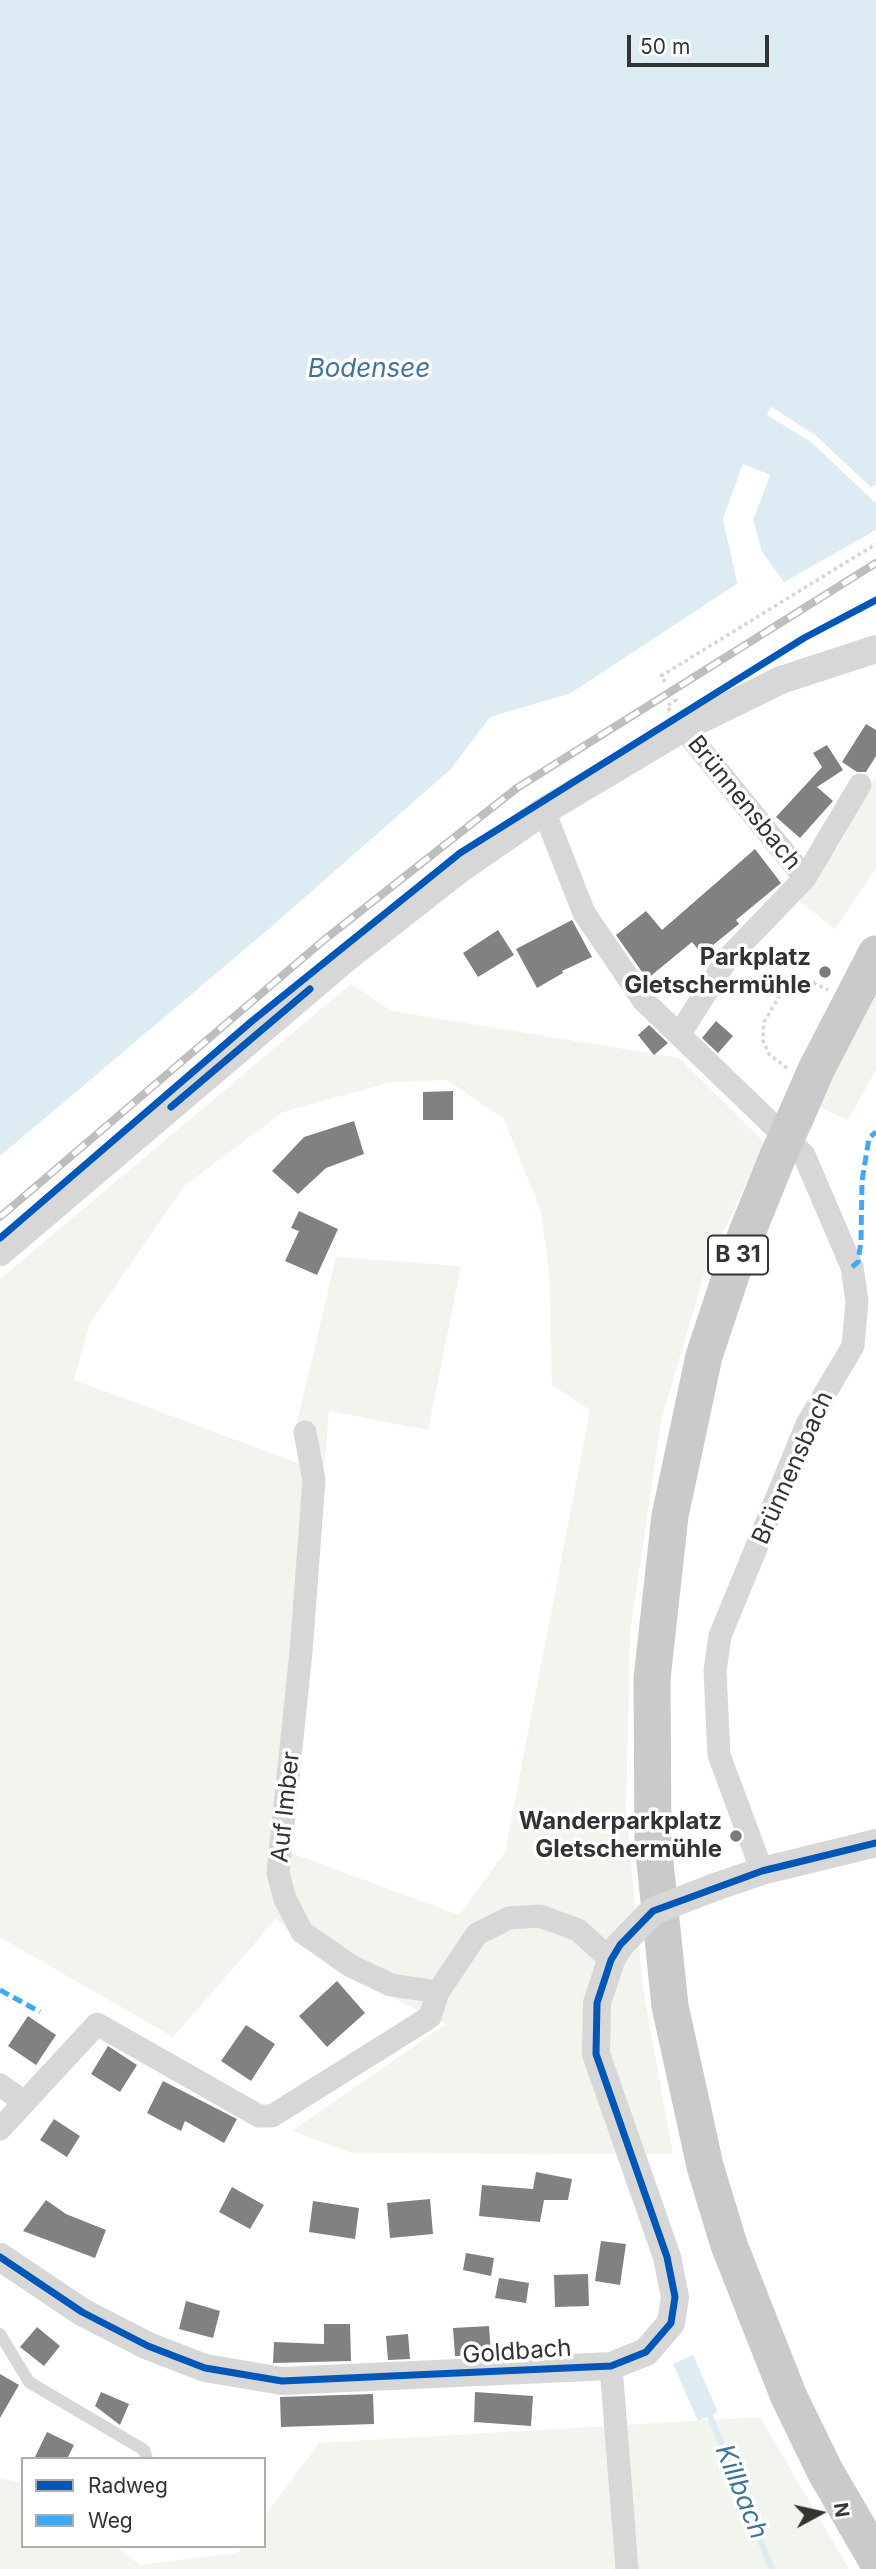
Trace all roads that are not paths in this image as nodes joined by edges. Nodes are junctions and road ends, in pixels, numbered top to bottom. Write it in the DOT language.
graph roads {
  1 [pos="876,649"];
  2 [pos="682,728"];
  3 [pos="860,785"];
  4 [pos="544,811"];
  5 [pos="804,878"];
  6 [pos="876,954"];
  7 [pos="679,1035"];
  8 [pos="0,1252"];
  9 [pos="305,1432"];
  10 [pos="876,1843"];
  11 [pos="762,1871"];
  12 [pos="616,1952"];
  13 [pos="438,1992"];
  14 [pos="0,2085"];
  15 [pos="23,2101"];
  16 [pos="0,2129"];
  17 [pos="0,2257"];
  18 [pos="0,2334"];
  19 [pos="611,2367"];
  20 [pos="146,2457"];
  21 [pos="876,2559"];
  22 [pos="627,2569"];
  1 -- 2 [label="street"];
  2 -- 4 [label="street"];
  2 -- 5 [label="street, Brünnensbach"];
  3 -- 5 [label="street, Brünnensbach"];
  4 -- 7 [label="street, Brünnensbach"];
  4 -- 8 [label="street"];
  5 -- 7 [label="street, Brünnensbach"];
  6 -- 21 [label="main road, B 31, bridge"];
  7 -- 11 [label="street, Brünnensbach"];
  9 -- 13 [label="street, Auf Imber"];
  10 -- 11 [label="street"];
  11 -- 12 [label="street, bridge"];
  12 -- 13 [label="street"];
  12 -- 19 [label="street, Goldbach"];
  13 -- 15 [label="street"];
  14 -- 15 [label="street"];
  15 -- 16 [label="street"];
  17 -- 19 [label="street, Goldbach"];
  18 -- 20 [label="lane"];
  19 -- 22 [label="street"];
}
